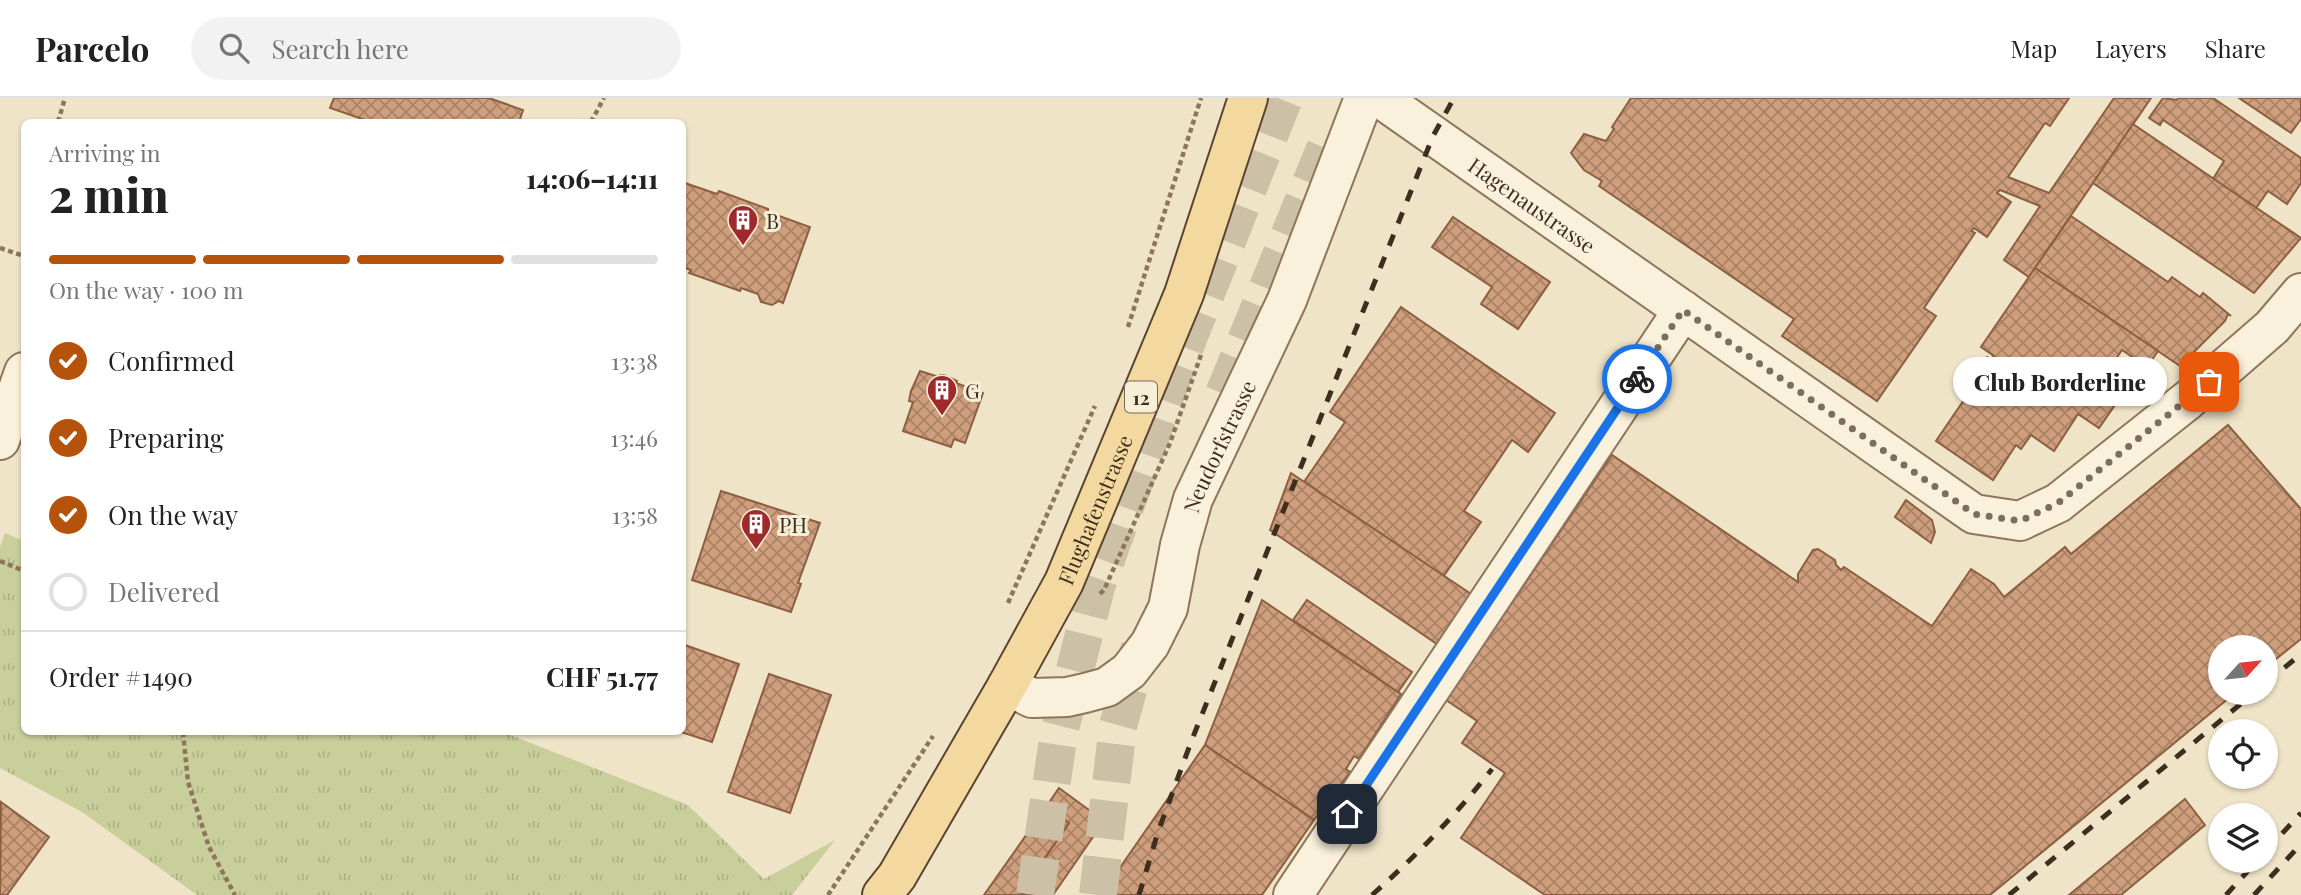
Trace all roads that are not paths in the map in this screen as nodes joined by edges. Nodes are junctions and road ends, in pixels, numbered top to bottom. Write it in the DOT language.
graph roads {
  1 [pos="1248,98"];
  2 [pos="1364,98"];
  3 [pos="1380,98"];
  4 [pos="2301,293"];
  5 [pos="1683,310"];
  6 [pos="21,380"];
  7 [pos="0,440"];
  8 [pos="1007,686"];
  9 [pos="882,895"];
  10 [pos="1293,895"];
  1 -- 8 [label="main road, Flughafenstrasse / 12"];
  2 -- 8 [label="street, Neudorfstrasse"];
  3 -- 5 [label="street, Hagenaustrasse"];
  4 -- 5 [label="street, Hagenaustrasse"];
  5 -- 10 [label="street"];
  6 -- 7 [label="street"];
  8 -- 9 [label="main road, Flughafenstrasse / 12"];
}
